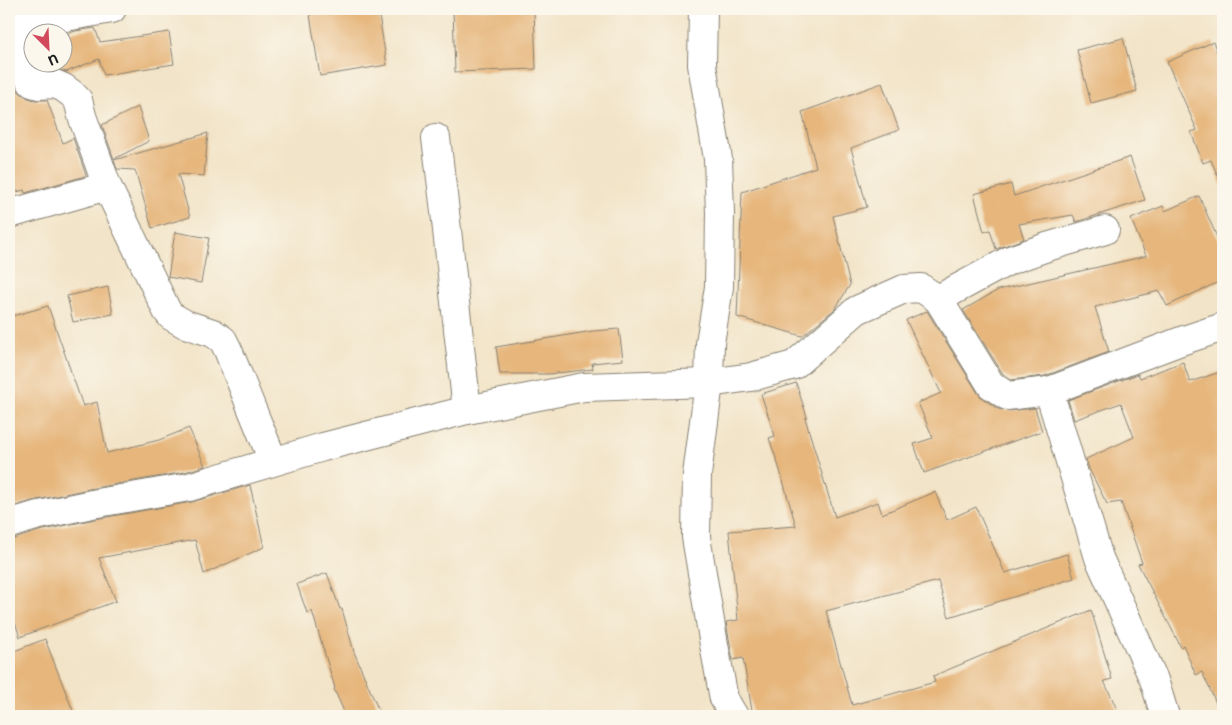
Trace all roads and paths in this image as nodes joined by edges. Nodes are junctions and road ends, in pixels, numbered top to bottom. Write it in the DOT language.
graph roads {
  1 [pos="112,9"];
  2 [pos="703,9"];
  3 [pos="22,15"];
  4 [pos="436,138"];
  5 [pos="107,186"];
  6 [pos="9,214"];
  7 [pos="1104,230"];
  8 [pos="938,299"];
  9 [pos="1223,327"];
  10 [pos="709,383"];
  11 [pos="1049,391"];
  12 [pos="467,410"];
  13 [pos="273,461"];
  14 [pos="9,524"];
  15 [pos="734,716"];
  16 [pos="1164,716"];
  1 -- 3 [label="street"];
  2 -- 10 [label="street"];
  3 -- 5 [label="street"];
  4 -- 12 [label="street"];
  5 -- 6 [label="street"];
  5 -- 13 [label="street"];
  7 -- 8 [label="street"];
  8 -- 10 [label="street"];
  8 -- 11 [label="street"];
  9 -- 11 [label="street"];
  10 -- 12 [label="street"];
  10 -- 15 [label="street"];
  11 -- 16 [label="street"];
  12 -- 13 [label="street"];
  13 -- 14 [label="street"];
}
